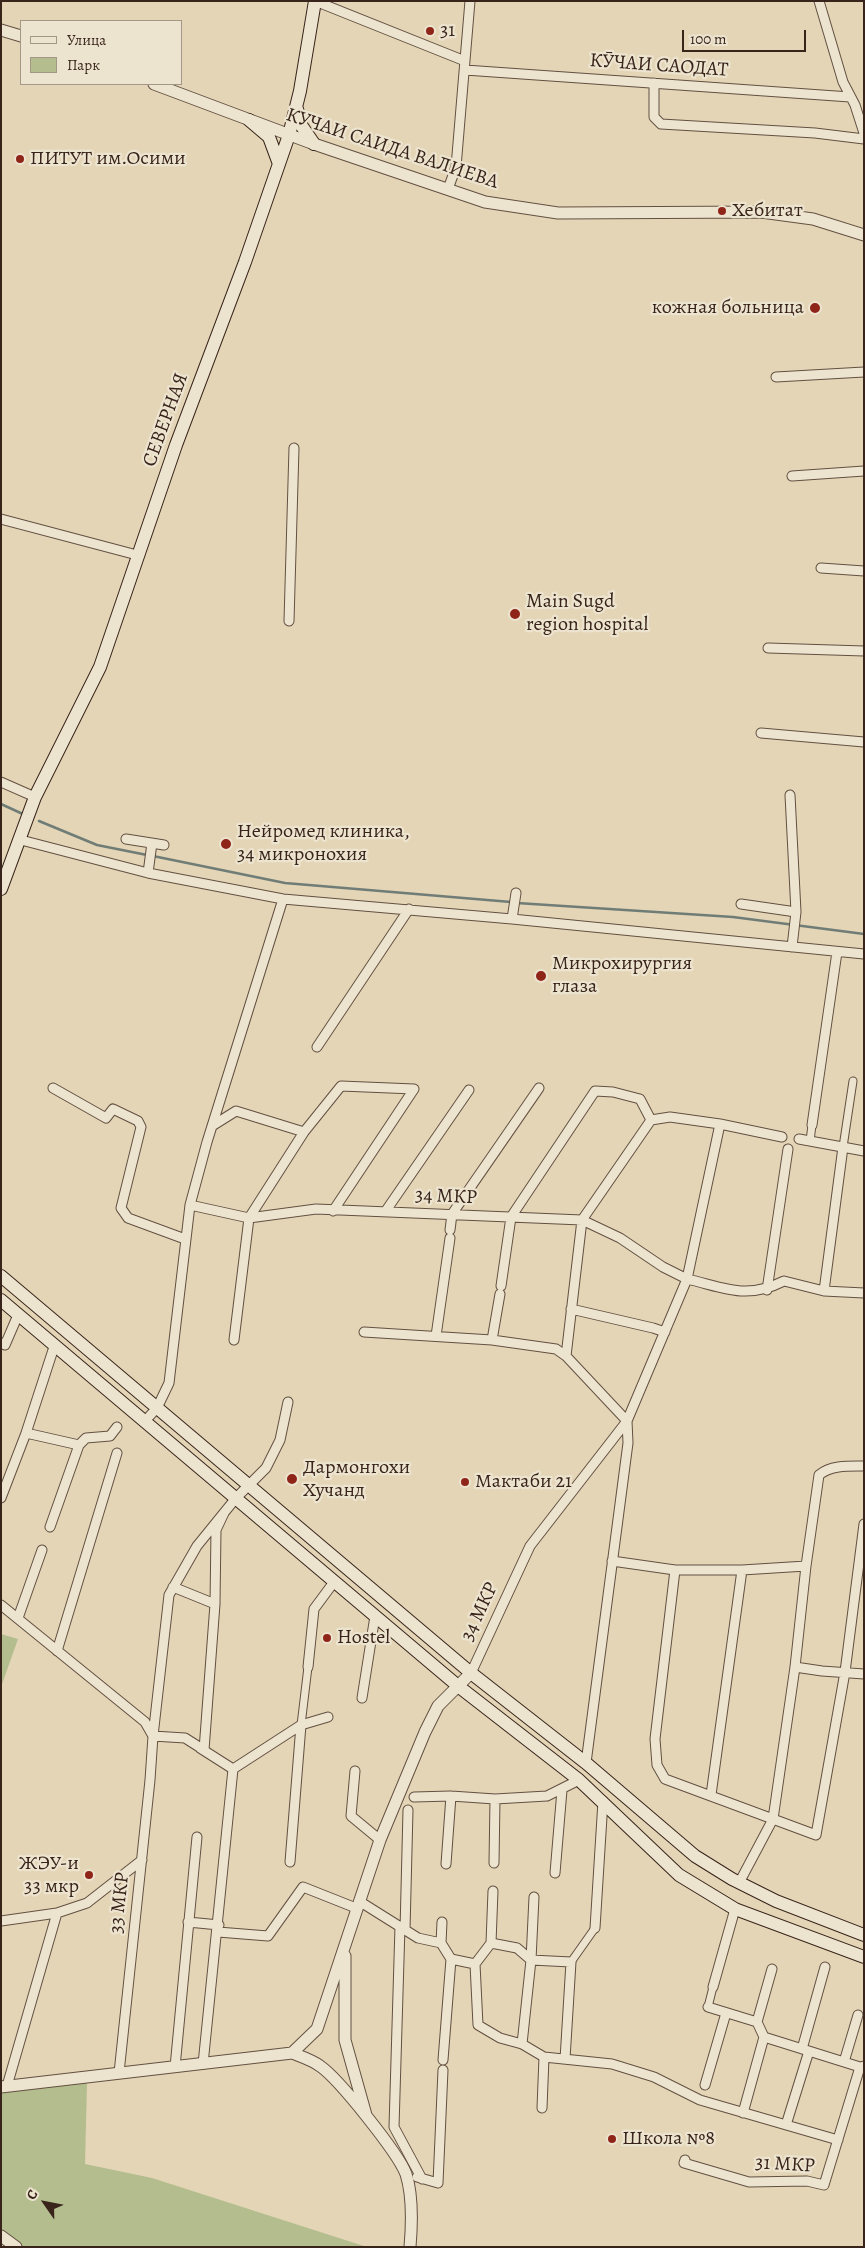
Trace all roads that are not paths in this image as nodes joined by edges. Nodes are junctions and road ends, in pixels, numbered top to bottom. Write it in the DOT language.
graph roads {
  1 [pos="315,1"];
  2 [pos="470,1"];
  3 [pos="819,1"];
  4 [pos="1,30"];
  5 [pos="20,36"];
  6 [pos="465,65"];
  7 [pos="654,83"];
  8 [pos="157,85"];
  9 [pos="850,96"];
  10 [pos="296,107"];
  11 [pos="249,120"];
  12 [pos="864,133"];
  13 [pos="289,135"];
  14 [pos="864,139"];
  15 [pos="314,144"];
  16 [pos="279,165"];
  17 [pos="448,190"];
  18 [pos="864,235"];
  19 [pos="864,372"];
  20 [pos="776,377"];
  21 [pos="294,448"];
  22 [pos="864,471"];
  23 [pos="792,476"];
  24 [pos="1,519"];
  25 [pos="137,555"];
  26 [pos="820,568"];
  27 [pos="864,571"];
  28 [pos="289,621"];
  29 [pos="768,648"];
  30 [pos="864,651"];
  31 [pos="761,733"];
  32 [pos="864,742"];
  33 [pos="1,782"];
  34 [pos="790,796"];
  35 [pos="35,797"];
  36 [pos="126,839"];
  37 [pos="21,840"];
  38 [pos="164,845"];
  39 [pos="151,852"];
  40 [pos="148,873"];
  41 [pos="1,889"];
  42 [pos="516,893"];
  43 [pos="283,899"];
  44 [pos="741,904"];
  45 [pos="409,909"];
  46 [pos="796,912"];
  47 [pos="512,919"];
  48 [pos="792,947"];
  49 [pos="837,952"];
  50 [pos="864,954"];
  51 [pos="316,1047"];
  52 [pos="853,1081"];
  53 [pos="52,1088"];
  54 [pos="539,1088"];
  55 [pos="469,1090"];
  56 [pos="652,1120"];
  57 [pos="720,1124"];
  58 [pos="812,1125"];
  59 [pos="212,1126"];
  60 [pos="304,1132"];
  61 [pos="782,1136"];
  62 [pos="799,1139"];
  63 [pos="810,1141"];
  64 [pos="842,1147"];
  65 [pos="788,1149"];
  66 [pos="864,1151"];
  67 [pos="190,1205"];
  68 [pos="333,1211"];
  69 [pos="384,1212"];
  70 [pos="452,1214"];
  71 [pos="511,1217"];
  72 [pos="249,1218"];
  73 [pos="582,1220"];
  74 [pos="185,1239"];
  75 [pos="1,1276"];
  76 [pos="687,1279"];
  77 [pos="767,1290"];
  78 [pos="824,1291"];
  79 [pos="864,1293"];
  80 [pos="1,1300"];
  81 [pos="571,1309"];
  82 [pos="18,1315"];
  83 [pos="364,1332"];
  84 [pos="665,1332"];
  85 [pos="436,1336"];
  86 [pos="234,1340"];
  87 [pos="492,1340"];
  88 [pos="1,1343"];
  89 [pos="54,1347"];
  90 [pos="566,1356"];
  91 [pos="288,1402"];
  92 [pos="157,1408"];
  93 [pos="627,1421"];
  94 [pos="144,1422"];
  95 [pos="117,1427"];
  96 [pos="26,1433"];
  97 [pos="79,1445"];
  98 [pos="117,1453"];
  99 [pos="864,1466"];
  100 [pos="250,1485"];
  101 [pos="1,1498"];
  102 [pos="236,1498"];
  103 [pos="224,1513"];
  104 [pos="864,1524"];
  105 [pos="50,1527"];
  106 [pos="42,1550"];
  107 [pos="612,1561"];
  108 [pos="806,1566"];
  109 [pos="675,1570"];
  110 [pos="742,1570"];
  111 [pos="334,1582"];
  112 [pos="173,1587"];
  113 [pos="214,1604"];
  114 [pos="1,1605"];
  115 [pos="375,1616"];
  116 [pos="18,1618"];
  117 [pos="57,1651"];
  118 [pos="308,1667"];
  119 [pos="794,1667"];
  120 [pos="845,1672"];
  121 [pos="472,1673"];
  122 [pos="864,1674"];
  123 [pos="458,1686"];
  124 [pos="362,1698"];
  125 [pos="328,1717"];
  126 [pos="302,1726"];
  127 [pos="153,1736"];
  128 [pos="204,1750"];
  129 [pos="586,1763"];
  130 [pos="234,1769"];
  131 [pos="355,1771"];
  132 [pos="579,1780"];
  133 [pos="562,1790"];
  134 [pos="711,1795"];
  135 [pos="451,1796"];
  136 [pos="414,1797"];
  137 [pos="496,1799"];
  138 [pos="603,1801"];
  139 [pos="408,1810"];
  140 [pos="773,1819"];
  141 [pos="197,1837"];
  142 [pos="380,1840"];
  143 [pos="142,1860"];
  144 [pos="290,1862"];
  145 [pos="494,1863"];
  146 [pos="446,1864"];
  147 [pos="555,1873"];
  148 [pos="739,1883"];
  149 [pos="493,1891"];
  150 [pos="534,1897"];
  151 [pos="357,1905"];
  152 [pos="735,1909"];
  153 [pos="56,1913"];
  154 [pos="1,1921"];
  155 [pos="188,1922"];
  156 [pos="442,1922"];
  157 [pos="402,1928"];
  158 [pos="594,1928"];
  159 [pos="218,1929"];
  160 [pos="864,1935"];
  161 [pos="441,1943"];
  162 [pos="490,1943"];
  163 [pos="864,1957"];
  164 [pos="450,1959"];
  165 [pos="531,1960"];
  166 [pos="571,1962"];
  167 [pos="475,1964"];
  168 [pos="825,1968"];
  169 [pos="772,1969"];
  170 [pos="713,1988"];
  171 [pos="708,2007"];
  172 [pos="726,2013"];
  173 [pos="858,2015"];
  174 [pos="756,2022"];
  175 [pos="764,2037"];
  176 [pos="522,2044"];
  177 [pos="806,2050"];
  178 [pos="292,2053"];
  179 [pos="544,2057"];
  180 [pos="565,2059"];
  181 [pos="844,2062"];
  182 [pos="203,2064"];
  183 [pos="862,2066"];
  184 [pos="175,2068"];
  185 [pos="119,2074"];
  186 [pos="705,2085"];
  187 [pos="4,2087"];
  188 [pos="542,2108"];
  189 [pos="742,2113"];
  190 [pos="367,2118"];
  191 [pos="786,2125"];
  192 [pos="838,2140"];
  193 [pos="684,2161"];
  194 [pos="406,2174"];
  195 [pos="422,2178"];
  196 [pos="1,2236"];
  197 [pos="16,2247"];
  198 [pos="410,2247"];
  1 -- 6 [label="street, КӮЧАИ САОДАТ"];
  1 -- 10 [label="main road, СЕВЕРНАЯ"];
  2 -- 6 [label="street"];
  3 -- 9 [label="street"];
  4 -- 5 [label="street"];
  6 -- 7 [label="street, КӮЧАИ САОДАТ"];
  6 -- 17 [label="street"];
  7 -- 9 [label="street, КӮЧАИ САОДАТ"];
  7 -- 14 [label="street"];
  8 -- 11 [label="street, КУЧАИ САИДА ВАЛИЕВА"];
  9 -- 12 [label="street"];
  10 -- 13 [label="main road, СЕВЕРНАЯ"];
  10 -- 15 [label="main road"];
  11 -- 13 [label="street, КУЧАИ САИДА ВАЛИЕВА"];
  11 -- 16 [label="main road"];
  13 -- 15 [label="street, КУЧАИ САИДА ВАЛИЕВА"];
  13 -- 16 [label="main road, СЕВЕРНАЯ"];
  15 -- 17 [label="street, КУЧАИ САИДА ВАЛИЕВА"];
  16 -- 25 [label="main road, СЕВЕРНАЯ"];
  17 -- 18 [label="street, КУЧАИ САИДА ВАЛИЕВА"];
  19 -- 20 [label="street"];
  21 -- 28 [label="street"];
  22 -- 23 [label="street"];
  24 -- 25 [label="street"];
  25 -- 35 [label="main road, СЕВЕРНАЯ"];
  26 -- 27 [label="street"];
  29 -- 30 [label="street"];
  31 -- 32 [label="street"];
  33 -- 35 [label="street"];
  34 -- 46 [label="street"];
  35 -- 37 [label="main road, СЕВЕРНАЯ"];
  36 -- 39 [label="street"];
  37 -- 40 [label="street"];
  37 -- 41 [label="main road, СЕВЕРНАЯ"];
  38 -- 39 [label="street"];
  39 -- 40 [label="street"];
  40 -- 43 [label="street"];
  42 -- 47 [label="street"];
  43 -- 45 [label="street"];
  43 -- 59 [label="street"];
  44 -- 46 [label="street"];
  45 -- 47 [label="street"];
  45 -- 51 [label="street"];
  46 -- 48 [label="street"];
  47 -- 48 [label="street"];
  48 -- 49 [label="street"];
  49 -- 50 [label="street"];
  49 -- 58 [label="street"];
  52 -- 64 [label="street"];
  53 -- 74 [label="street"];
  54 -- 70 [label="street"];
  55 -- 69 [label="street"];
  56 -- 57 [label="street"];
  56 -- 71 [label="street"];
  56 -- 73 [label="street"];
  57 -- 61 [label="street"];
  57 -- 76 [label="street, 34 МКР"];
  58 -- 63 [label="street"];
  59 -- 60 [label="street"];
  59 -- 67 [label="street"];
  60 -- 68 [label="street"];
  60 -- 72 [label="street"];
  62 -- 63 [label="street"];
  63 -- 64 [label="street"];
  64 -- 66 [label="street"];
  64 -- 78 [label="street"];
  65 -- 77 [label="street"];
  67 -- 72 [label="street, 34 МКР"];
  67 -- 74 [label="street"];
  68 -- 69 [label="street, 34 МКР"];
  68 -- 72 [label="street, 34 МКР"];
  69 -- 70 [label="street, 34 МКР"];
  70 -- 71 [label="street, 34 МКР"];
  70 -- 85 [label="street"];
  71 -- 73 [label="street, 34 МКР"];
  71 -- 87 [label="street"];
  72 -- 86 [label="street"];
  73 -- 76 [label="street"];
  73 -- 81 [label="street"];
  74 -- 92 [label="street"];
  75 -- 92 [label="main road"];
  76 -- 77 [label="street"];
  76 -- 84 [label="street, 34 МКР"];
  77 -- 78 [label="street"];
  78 -- 79 [label="street"];
  80 -- 82 [label="main road"];
  81 -- 84 [label="street"];
  81 -- 90 [label="street"];
  82 -- 88 [label="street"];
  82 -- 89 [label="main road"];
  83 -- 85 [label="street"];
  84 -- 93 [label="street, 34 МКР"];
  85 -- 87 [label="street"];
  87 -- 90 [label="street"];
  89 -- 94 [label="main road"];
  89 -- 96 [label="street"];
  90 -- 93 [label="street"];
  91 -- 100 [label="street"];
  92 -- 94 [label="street"];
  92 -- 100 [label="main road"];
  93 -- 107 [label="street, 34 МКР"];
  93 -- 121 [label="street, 34 МКР"];
  94 -- 102 [label="main road"];
  95 -- 97 [label="street"];
  96 -- 97 [label="street"];
  96 -- 101 [label="street"];
  97 -- 105 [label="street"];
  98 -- 117 [label="street"];
  99 -- 108 [label="street"];
  100 -- 102 [label="street, 33 МКР"];
  100 -- 121 [label="main road"];
  102 -- 103 [label="street, 33 МКР"];
  102 -- 111 [label="main road"];
  103 -- 112 [label="street, 33 МКР"];
  103 -- 113 [label="street"];
  104 -- 120 [label="street"];
  106 -- 116 [label="street"];
  107 -- 109 [label="street"];
  107 -- 129 [label="street, 34 МКР"];
  108 -- 110 [label="street"];
  108 -- 119 [label="street"];
  109 -- 110 [label="street"];
  109 -- 134 [label="street"];
  110 -- 134 [label="street"];
  111 -- 115 [label="main road"];
  111 -- 118 [label="street"];
  112 -- 113 [label="street"];
  112 -- 127 [label="street, 33 МКР"];
  113 -- 128 [label="street"];
  114 -- 116 [label="street"];
  115 -- 123 [label="main road"];
  115 -- 124 [label="street"];
  116 -- 117 [label="street"];
  117 -- 127 [label="street"];
  118 -- 126 [label="street"];
  119 -- 120 [label="street"];
  119 -- 140 [label="street"];
  120 -- 122 [label="street"];
  120 -- 140 [label="street"];
  121 -- 123 [label="street"];
  121 -- 129 [label="main road"];
  123 -- 132 [label="main road"];
  123 -- 142 [label="street"];
  125 -- 126 [label="street"];
  126 -- 130 [label="street"];
  126 -- 144 [label="street"];
  127 -- 128 [label="street"];
  127 -- 143 [label="street, 33 МКР"];
  128 -- 130 [label="street"];
  129 -- 148 [label="main road"];
  130 -- 159 [label="street"];
  131 -- 142 [label="street"];
  132 -- 133 [label="street"];
  132 -- 138 [label="main road"];
  133 -- 137 [label="street"];
  133 -- 147 [label="street"];
  134 -- 140 [label="street"];
  135 -- 136 [label="street"];
  135 -- 137 [label="street"];
  135 -- 146 [label="street"];
  137 -- 145 [label="street"];
  138 -- 152 [label="main road"];
  138 -- 158 [label="street"];
  139 -- 157 [label="street"];
  140 -- 148 [label="street"];
  141 -- 155 [label="street"];
  142 -- 151 [label="street"];
  143 -- 153 [label="street"];
  143 -- 185 [label="street, 33 МКР"];
  148 -- 160 [label="main road"];
  149 -- 162 [label="street"];
  150 -- 165 [label="street"];
  151 -- 157 [label="street"];
  151 -- 159 [label="street"];
  151 -- 178 [label="street"];
  151 -- 190 [label="street"];
  152 -- 163 [label="main road"];
  152 -- 170 [label="street"];
  153 -- 154 [label="street"];
  153 -- 187 [label="street"];
  155 -- 159 [label="street"];
  155 -- 184 [label="street"];
  156 -- 161 [label="street"];
  157 -- 161 [label="street"];
  157 -- 195 [label="street"];
  158 -- 166 [label="street"];
  159 -- 182 [label="street"];
  161 -- 164 [label="street"];
  162 -- 165 [label="street"];
  162 -- 167 [label="street"];
  164 -- 167 [label="street"];
  164 -- 195 [label="street"];
  165 -- 166 [label="street"];
  165 -- 176 [label="street"];
  166 -- 180 [label="street"];
  167 -- 176 [label="street"];
  168 -- 177 [label="street"];
  169 -- 174 [label="street"];
  170 -- 171 [label="street"];
  171 -- 172 [label="street"];
  172 -- 174 [label="street"];
  172 -- 186 [label="street"];
  173 -- 181 [label="street"];
  174 -- 175 [label="street"];
  175 -- 177 [label="street"];
  175 -- 189 [label="street"];
  176 -- 179 [label="street"];
  177 -- 181 [label="street"];
  177 -- 191 [label="street"];
  178 -- 182 [label="street"];
  178 -- 190 [label="street"];
  179 -- 180 [label="street"];
  179 -- 188 [label="street"];
  180 -- 189 [label="street"];
  181 -- 183 [label="street"];
  182 -- 184 [label="street"];
  183 -- 192 [label="street, 31 МКР"];
  184 -- 185 [label="street"];
  185 -- 187 [label="street"];
  189 -- 191 [label="street"];
  190 -- 194 [label="street"];
  191 -- 192 [label="street"];
  192 -- 193 [label="street, 31 МКР"];
  194 -- 195 [label="street"];
  194 -- 198 [label="street"];
  196 -- 197 [label="street"];
}
